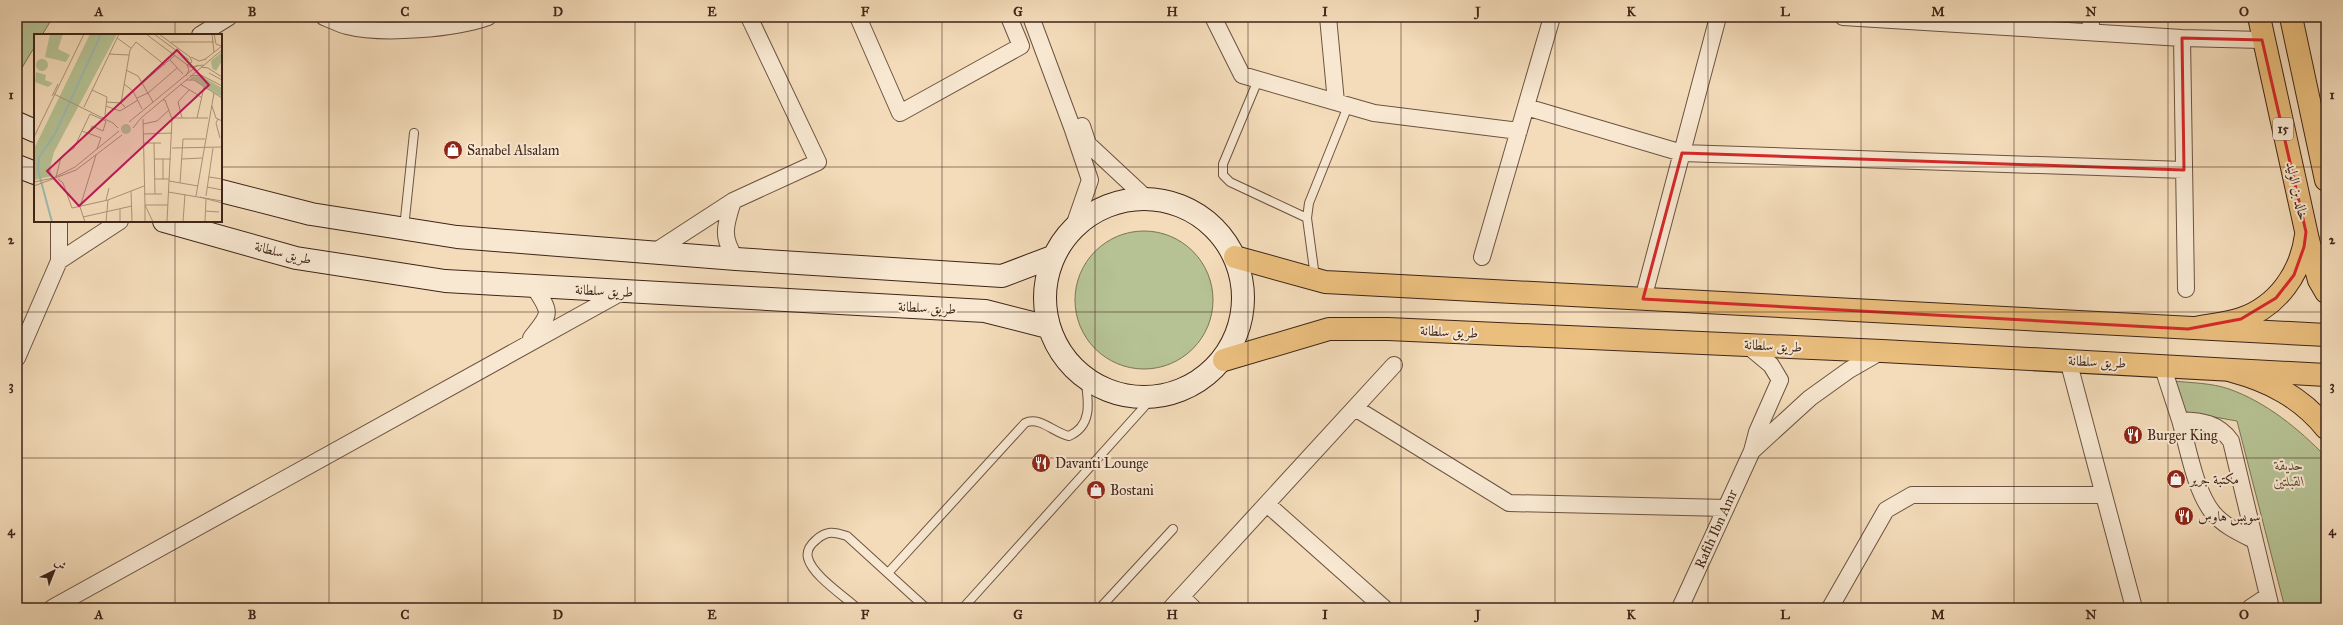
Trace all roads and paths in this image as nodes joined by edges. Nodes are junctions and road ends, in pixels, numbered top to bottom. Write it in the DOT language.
graph roads {
  1 [pos="229,17"];
  2 [pos="324,17"];
  3 [pos="488,17"];
  4 [pos="749,17"];
  5 [pos="858,17"];
  6 [pos="1009,17"];
  7 [pos="1031,17"];
  8 [pos="1043,17"];
  9 [pos="1213,17"];
  10 [pos="1328,17"];
  11 [pos="1552,17"];
  12 [pos="1718,17"];
  13 [pos="1843,17"];
  14 [pos="2259,17"];
  15 [pos="2291,17"];
  16 [pos="2091,25"];
  17 [pos="202,34"];
  18 [pos="2182,38"];
  19 [pos="2262,40"];
  20 [pos="1258,80"];
  21 [pos="1342,104"];
  22 [pos="1526,106"];
  23 [pos="17,123"];
  24 [pos="34,131"];
  25 [pos="1519,131"];
  26 [pos="414,133"];
  27 [pos="1682,153"];
  28 [pos="17,166"];
  29 [pos="2184,170"];
  30 [pos="34,173"];
  31 [pos="2326,180"];
  32 [pos="222,191"];
  33 [pos="1146,198"];
  34 [pos="733,201"];
  35 [pos="1307,218"];
  36 [pos="59,222"];
  37 [pos="118,222"];
  38 [pos="168,222"];
  39 [pos="1074,226"];
  40 [pos="404,229"];
  41 [pos="2307,236"];
  42 [pos="656,251"];
  43 [pos="2326,256"];
  44 [pos="1052,257"];
  45 [pos="1235,257"];
  46 [pos="1482,257"];
  47 [pos="736,259"];
  48 [pos="59,261"];
  49 [pos="1315,279"];
  50 [pos="534,287"];
  51 [pos="2186,288"];
  52 [pos="622,292"];
  53 [pos="2326,292"];
  54 [pos="1643,299"];
  55 [pos="1048,327"];
  56 [pos="2195,328"];
  57 [pos="2326,335"];
  58 [pos="527,343"];
  59 [pos="1747,345"];
  60 [pos="1882,351"];
  61 [pos="17,358"];
  62 [pos="1224,360"];
  63 [pos="2068,360"];
  64 [pos="2162,365"];
  65 [pos="1394,366"];
  66 [pos="2232,371"];
  67 [pos="2326,375"];
  68 [pos="1085,376"];
  69 [pos="1153,397"];
  70 [pos="1355,408"];
  71 [pos="2180,420"];
  72 [pos="2326,428"];
  73 [pos="1752,450"];
  74 [pos="2104,495"];
  75 [pos="1268,504"];
  76 [pos="1726,508"];
  77 [pos="1172,529"];
  78 [pos="2254,540"];
  79 [pos="888,574"];
  80 [pos="1176,602"];
  81 [pos="2269,602"];
  82 [pos="1682,607"];
  83 [pos="52,608"];
  84 [pos="857,608"];
  85 [pos="926,608"];
  86 [pos="962,608"];
  87 [pos="1100,608"];
  88 [pos="1193,608"];
  89 [pos="1384,608"];
  90 [pos="1830,608"];
  91 [pos="2134,608"];
  92 [pos="2250,608"];
  1 -- 17 [label="street"];
  2 -- 3 [label="street"];
  4 -- 34 [label="street"];
  5 -- 6 [label="street"];
  7 -- 39 [label="street"];
  8 -- 33 [label="street"];
  9 -- 20 [label="street"];
  10 -- 21 [label="street"];
  11 -- 22 [label="street"];
  12 -- 27 [label="street"];
  13 -- 16 [label="street"];
  14 -- 19 [label="main road, خالد بن الوليد / 15"];
  15 -- 31 [label="main road"];
  16 -- 18 [label="street"];
  18 -- 19 [label="street"];
  18 -- 29 [label="street"];
  19 -- 41 [label="main road, خالد بن الوليد / 15"];
  20 -- 21 [label="street"];
  20 -- 35 [label="lane"];
  21 -- 25 [label="street"];
  21 -- 35 [label="lane"];
  22 -- 25 [label="street"];
  22 -- 27 [label="street"];
  23 -- 24 [label="main road"];
  25 -- 46 [label="street"];
  26 -- 40 [label="lane"];
  27 -- 29 [label="street"];
  27 -- 54 [label="street"];
  28 -- 30 [label="main road"];
  29 -- 51 [label="street"];
  32 -- 40 [label="main road"];
  33 -- 39 [label="main road"];
  33 -- 45 [label="main road"];
  34 -- 42 [label="street"];
  34 -- 47 [label="street"];
  35 -- 49 [label="lane"];
  36 -- 48 [label="street"];
  37 -- 48 [label="street"];
  38 -- 50 [label="main road, طريق سلطانة"];
  39 -- 44 [label="main road"];
  40 -- 42 [label="main road"];
  41 -- 43 [label="main road"];
  41 -- 53 [label="main road, خالد بن الوليد / 15"];
  41 -- 56 [label="main road"];
  42 -- 47 [label="main road"];
  44 -- 47 [label="main road"];
  44 -- 55 [label="main road"];
  45 -- 49 [label="main road"];
  45 -- 62 [label="main road"];
  48 -- 61 [label="street"];
  49 -- 54 [label="main road"];
  50 -- 52 [label="main road, طريق سلطانة"];
  50 -- 58 [label="street"];
  52 -- 55 [label="main road, طريق سلطانة"];
  52 -- 58 [label="street"];
  54 -- 56 [label="main road"];
  55 -- 68 [label="main road"];
  56 -- 57 [label="main road"];
  58 -- 83 [label="street"];
  59 -- 60 [label="main road, طريق سلطانة"];
  59 -- 62 [label="main road, طريق سلطانة"];
  59 -- 73 [label="street, Rafih Ibn Amr"];
  60 -- 63 [label="main road, طريق سلطانة"];
  60 -- 73 [label="street"];
  62 -- 69 [label="main road"];
  63 -- 64 [label="main road, طريق سلطانة"];
  63 -- 74 [label="street"];
  64 -- 66 [label="main road, طريق سلطانة"];
  64 -- 71 [label="street"];
  65 -- 70 [label="street"];
  66 -- 67 [label="main road, طريق سلطانة"];
  66 -- 72 [label="main road"];
  68 -- 69 [label="main road"];
  68 -- 79 [label="lane"];
  69 -- 86 [label="lane"];
  70 -- 75 [label="street"];
  70 -- 76 [label="street"];
  71 -- 78 [label="street"];
  71 -- 78 [label="street"];
  73 -- 76 [label="street, Rafih Ibn Amr"];
  74 -- 90 [label="street"];
  74 -- 91 [label="street"];
  75 -- 80 [label="street"];
  75 -- 89 [label="street"];
  76 -- 82 [label="street, Rafih Ibn Amr"];
  77 -- 87 [label="lane"];
  78 -- 81 [label="street"];
  79 -- 84 [label="lane"];
  79 -- 85 [label="lane"];
  80 -- 88 [label="street"];
  81 -- 92 [label="street"];
}
